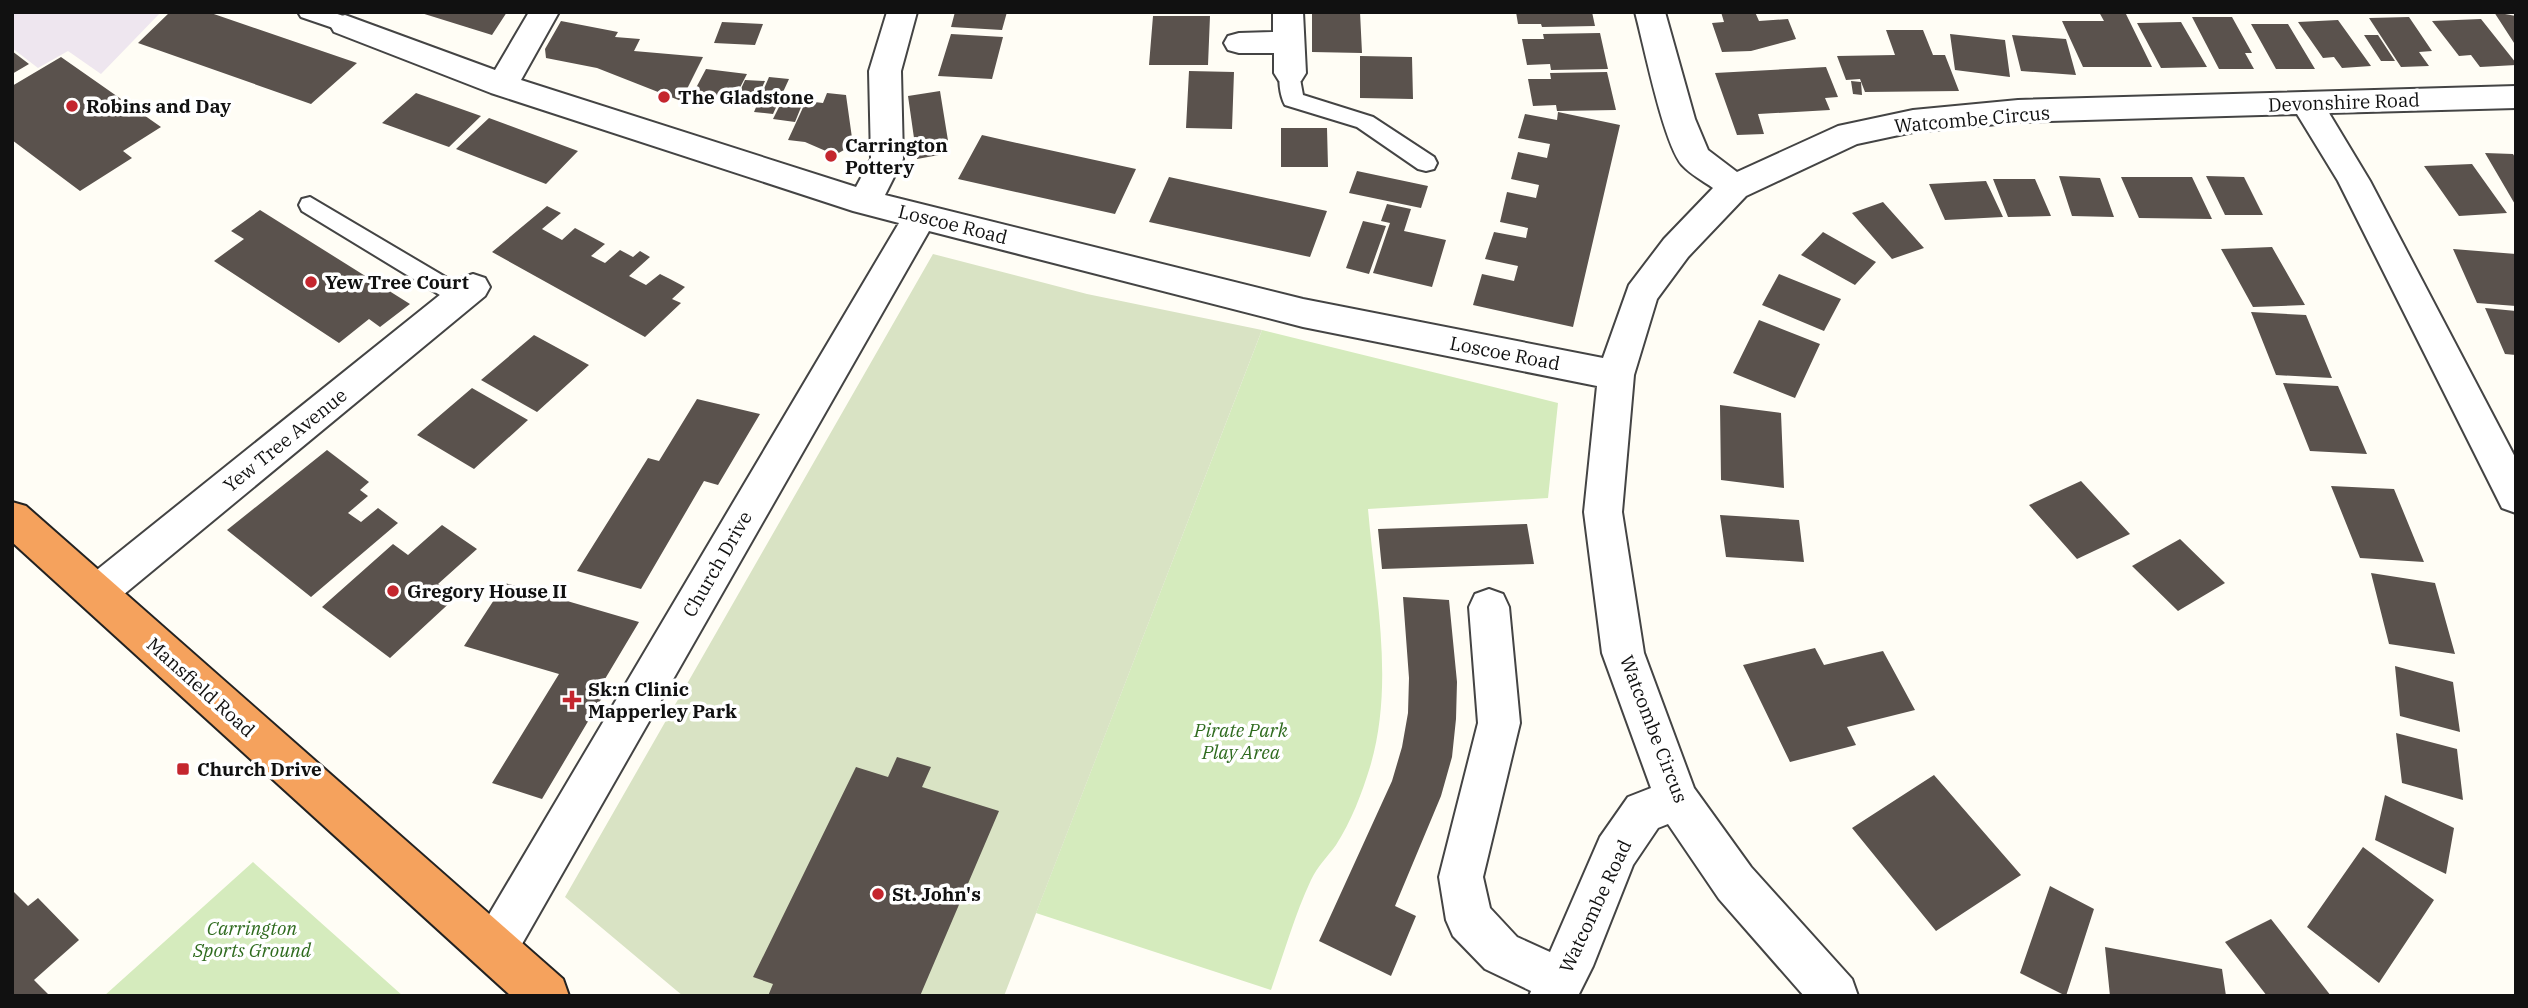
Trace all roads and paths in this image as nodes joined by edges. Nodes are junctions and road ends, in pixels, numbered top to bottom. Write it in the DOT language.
graph roads {
  1 [pos="308,12"];
  2 [pos="544,12"];
  3 [pos="902,12"];
  4 [pos="1650,12"];
  5 [pos="345,25"];
  6 [pos="1288,27"];
  7 [pos="1239,43"];
  8 [pos="1290,73"];
  9 [pos="502,85"];
  10 [pos="2516,97"];
  11 [pos="2305,102"];
  12 [pos="2172,108"];
  13 [pos="1426,163"];
  14 [pos="1734,187"];
  15 [pos="865,202"];
  16 [pos="310,205"];
  17 [pos="920,216"];
  18 [pos="467,292"];
  19 [pos="1616,375"];
  20 [pos="2516,498"];
  21 [pos="12,518"];
  22 [pos="97,593"];
  23 [pos="1489,607"];
  24 [pos="1677,800"];
  25 [pos="494,949"];
  26 [pos="1556,989"];
  27 [pos="546,996"];
  28 [pos="1836,996"];
  1 -- 5 [label="lane, Loscoe Road"];
  2 -- 9 [label="street"];
  3 -- 15 [label="street"];
  4 -- 14 [label="street"];
  5 -- 9 [label="street, Loscoe Road"];
  6 -- 7 [label="street"];
  6 -- 8 [label="street"];
  8 -- 13 [label="lane"];
  9 -- 15 [label="street, Loscoe Road"];
  10 -- 11 [label="street, Devonshire Road"];
  11 -- 12 [label="street, Devonshire Road"];
  11 -- 20 [label="street"];
  12 -- 14 [label="street, Watcombe Circus"];
  14 -- 19 [label="street, Watcombe Circus"];
  15 -- 17 [label="street, Loscoe Road"];
  16 -- 18 [label="lane"];
  17 -- 19 [label="street, Loscoe Road"];
  17 -- 25 [label="street, Church Drive"];
  18 -- 22 [label="street, Yew Tree Avenue"];
  19 -- 24 [label="street, Watcombe Circus"];
  21 -- 22 [label="highway, Mansfield Road"];
  22 -- 25 [label="highway, Mansfield Road"];
  23 -- 26 [label="street"];
  24 -- 26 [label="street, Watcombe Road"];
  24 -- 28 [label="street, Watcombe Circus"];
  25 -- 27 [label="highway, Mansfield Road"];
}
